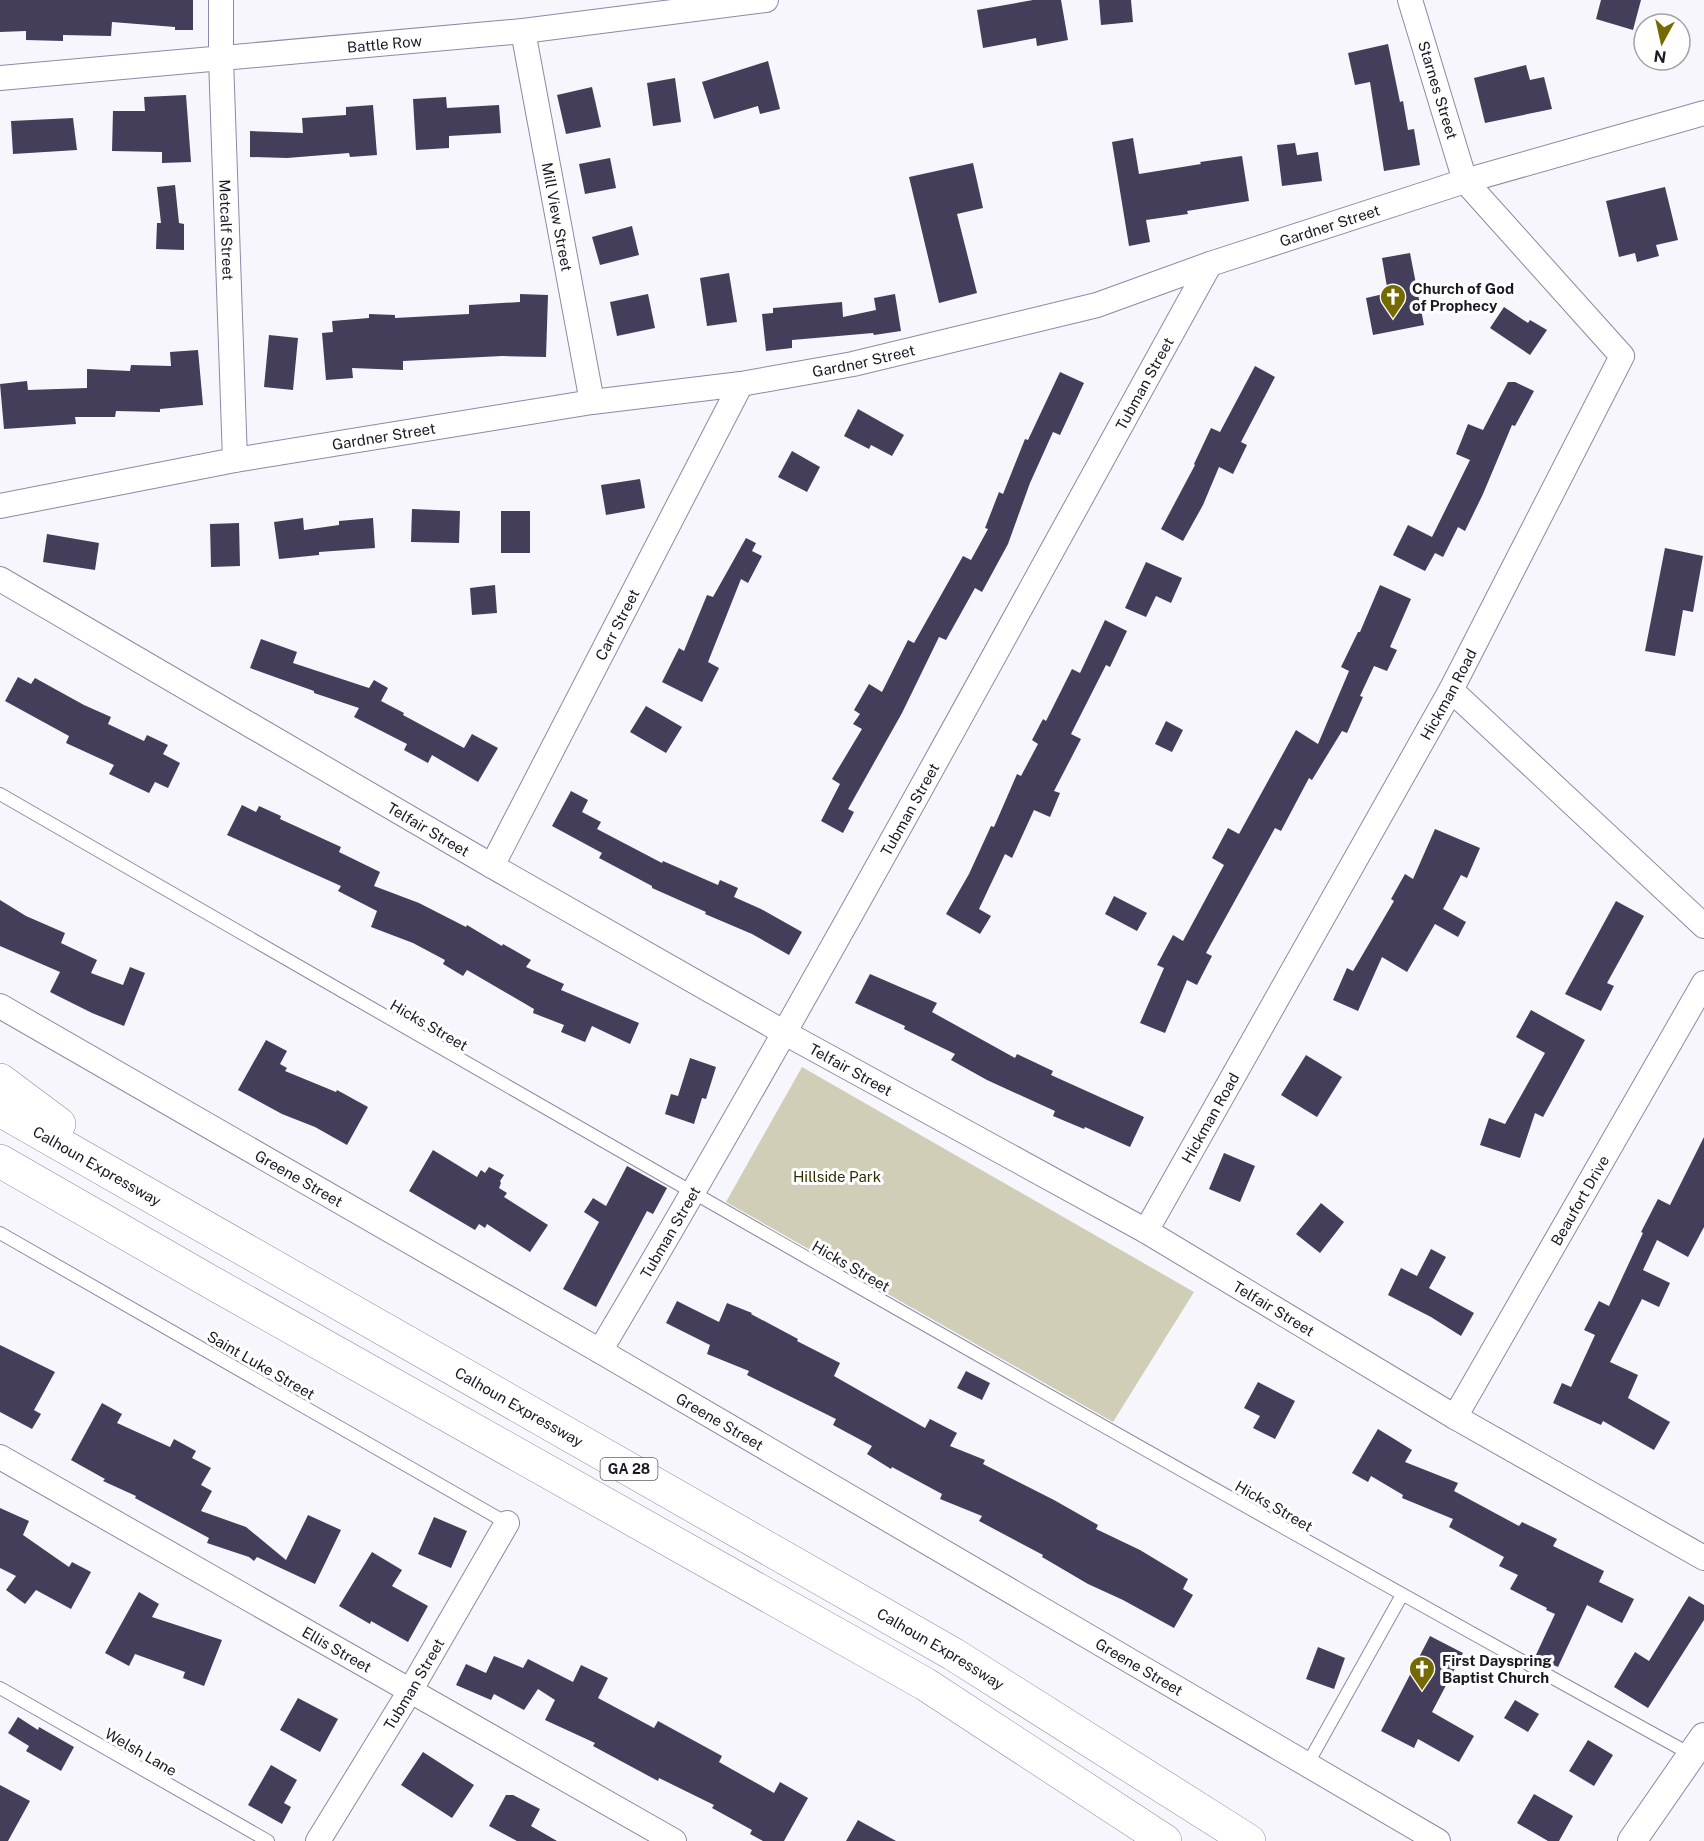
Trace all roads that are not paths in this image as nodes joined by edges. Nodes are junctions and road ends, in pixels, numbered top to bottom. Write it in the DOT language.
graph roads {
  1 [pos="221,0"];
  2 [pos="766,0"];
  3 [pos="1410,0"];
  4 [pos="524,30"];
  5 [pos="221,59"];
  6 [pos="0,78"];
  7 [pos="1704,113"];
  8 [pos="1465,181"];
  9 [pos="1210,264"];
  10 [pos="741,384"];
  11 [pos="592,402"];
  12 [pos="235,460"];
  13 [pos="0,506"];
  14 [pos="0,579"];
  15 [pos="1451,690"];
  16 [pos="0,794"];
  17 [pos="492,866"];
  18 [pos="1704,926"];
  19 [pos="1704,982"];
  20 [pos="0,1006"];
  21 [pos="785,1033"];
  22 [pos="0,1080"];
  23 [pos="0,1110"];
  24 [pos="0,1162"];
  25 [pos="693,1194"];
  26 [pos="178,1212"];
  27 [pos="1146,1231"];
  28 [pos="0,1233"];
  29 [pos="600,1351"];
  30 [pos="1455,1417"];
  31 [pos="0,1457"];
  32 [pos="507,1523"];
  33 [pos="1704,1558"];
  34 [pos="1402,1595"];
  35 [pos="0,1688"];
  36 [pos="410,1691"];
  37 [pos="1698,1746"];
  38 [pos="1307,1765"];
  39 [pos="268,1841"];
  40 [pos="318,1841"];
  41 [pos="674,1841"];
  42 [pos="1165,1841"];
  43 [pos="1249,1841"];
  44 [pos="1438,1841"];
  45 [pos="1632,1841"];
  1 -- 5 [label="street, Metcalf Street"];
  2 -- 4 [label="street, Battle Row"];
  3 -- 8 [label="street, Starnes Street"];
  4 -- 5 [label="street, Battle Row"];
  4 -- 11 [label="street, Mill View Street"];
  5 -- 6 [label="street, Battle Row"];
  5 -- 12 [label="street, Metcalf Street"];
  7 -- 8 [label="street, Gardner Street"];
  8 -- 9 [label="street, Gardner Street"];
  8 -- 15 [label="street, Hickman Road"];
  9 -- 10 [label="street, Gardner Street"];
  9 -- 21 [label="street, Tubman Street"];
  10 -- 11 [label="street, Gardner Street"];
  10 -- 17 [label="street, Carr Street"];
  11 -- 12 [label="street, Gardner Street"];
  12 -- 13 [label="street, Gardner Street"];
  14 -- 17 [label="street, Telfair Street"];
  15 -- 18 [label="street"];
  15 -- 27 [label="street, Hickman Road"];
  16 -- 25 [label="lane, Hicks Street"];
  17 -- 21 [label="street, Telfair Street"];
  19 -- 30 [label="street, Beaufort Drive"];
  20 -- 29 [label="street, Greene Street"];
  21 -- 25 [label="street, Tubman Street"];
  21 -- 27 [label="street, Telfair Street"];
  22 -- 26 [label="highway"];
  23 -- 26 [label="highway, Calhoun Expressway / GA 28"];
  24 -- 42 [label="highway, GA 28"];
  25 -- 29 [label="street, Tubman Street"];
  25 -- 34 [label="lane, Hicks Street"];
  26 -- 43 [label="highway, Calhoun Expressway / GA 28"];
  27 -- 30 [label="street, Telfair Street"];
  28 -- 32 [label="lane, Saint Luke Street"];
  29 -- 38 [label="street, Greene Street"];
  30 -- 33 [label="street, Telfair Street"];
  31 -- 36 [label="street, Ellis Street"];
  32 -- 36 [label="street, Tubman Street"];
  34 -- 37 [label="lane, Hicks Street"];
  34 -- 38 [label="lane"];
  35 -- 39 [label="lane, Welsh Lane"];
  36 -- 40 [label="street, Tubman Street"];
  36 -- 41 [label="street, Ellis Street"];
  37 -- 45 [label="street"];
  38 -- 44 [label="street, Greene Street"];
}
